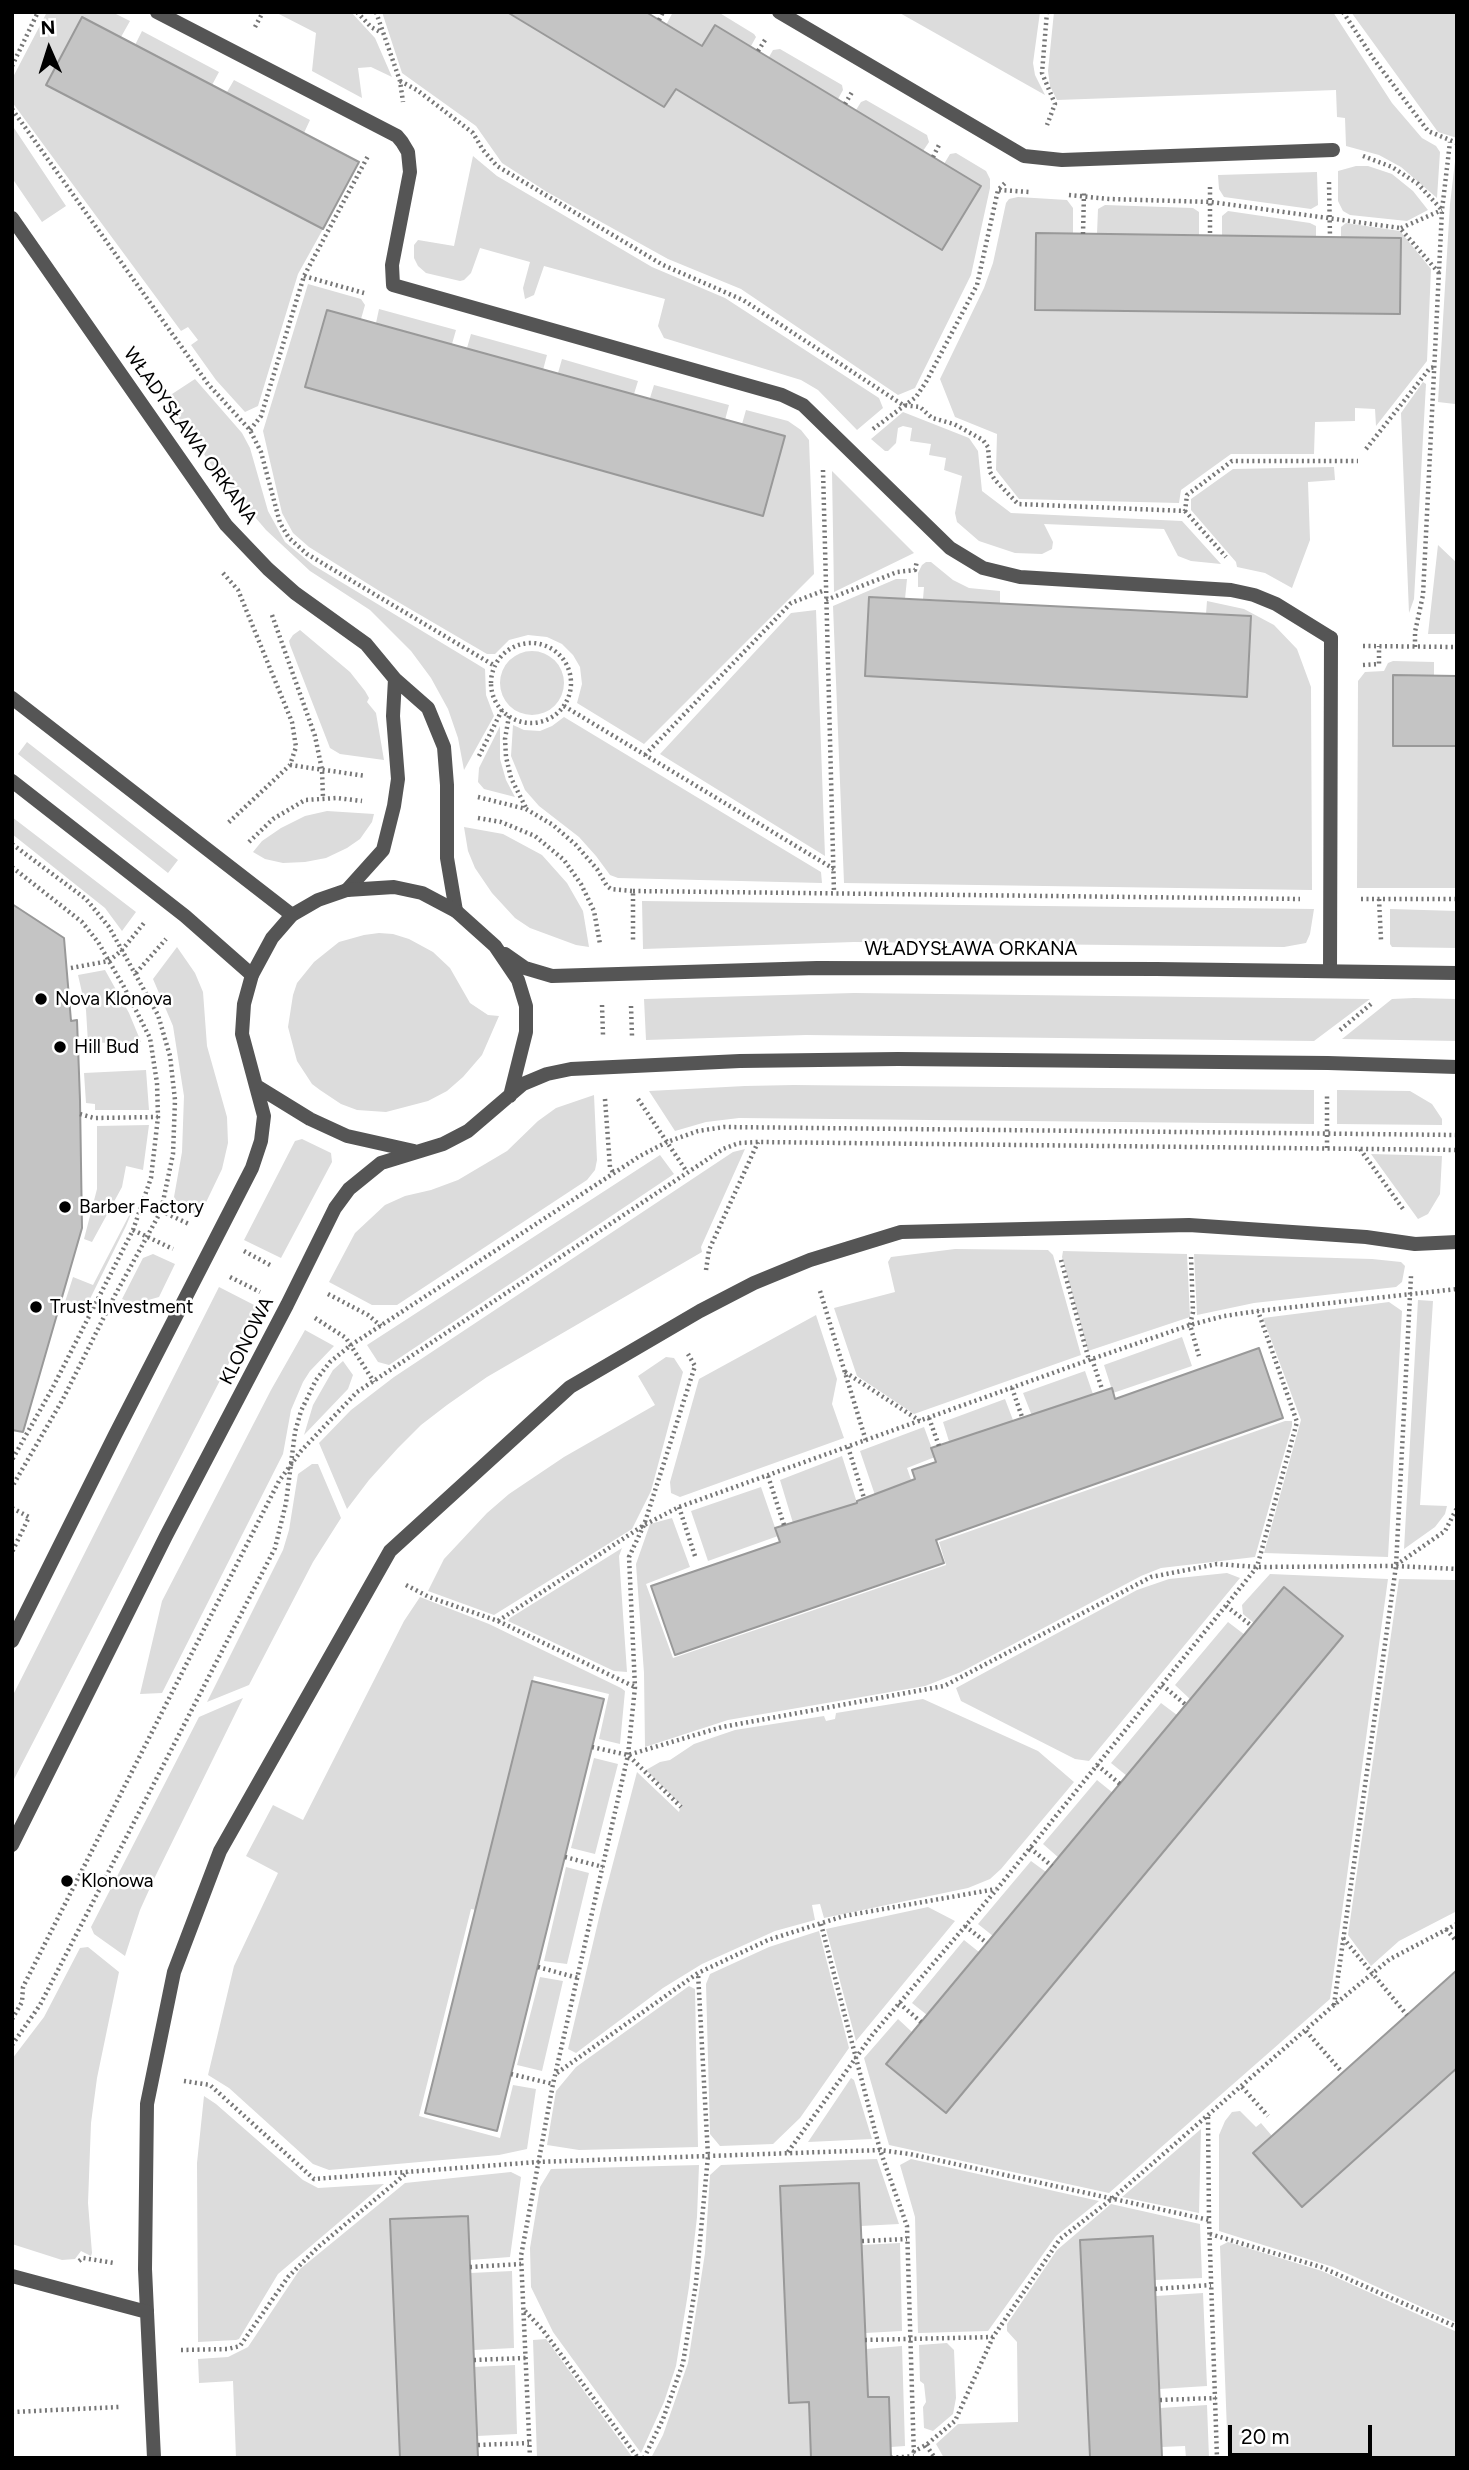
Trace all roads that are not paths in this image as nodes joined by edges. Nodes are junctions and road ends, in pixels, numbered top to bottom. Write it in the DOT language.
graph roads {
  1 [pos="157,12"];
  2 [pos="779,12"];
  3 [pos="1333,149"];
  4 [pos="12,218"];
  5 [pos="395,679"];
  6 [pos="12,698"];
  7 [pos="12,781"];
  8 [pos="348,890"];
  9 [pos="456,911"];
  10 [pos="292,915"];
  11 [pos="495,946"];
  12 [pos="1330,971"];
  13 [pos="1457,973"];
  14 [pos="252,975"];
  15 [pos="1457,1067"];
  16 [pos="258,1087"];
  17 [pos="510,1096"];
  18 [pos="416,1152"];
  19 [pos="1457,1242"];
  20 [pos="12,1641"];
  21 [pos="12,1845"];
  22 [pos="12,2276"];
  23 [pos="147,2312"];
  24 [pos="154,2458"];
  1 -- 12 [label="street"];
  2 -- 3 [label="street"];
  4 -- 5 [label="street, WŁADYSŁAWA ORKANA"];
  5 -- 8 [label="street"];
  5 -- 9 [label="street, WŁADYSŁAWA ORKANA"];
  6 -- 10 [label="street"];
  7 -- 14 [label="street"];
  8 -- 9 [label="street"];
  8 -- 10 [label="street"];
  9 -- 11 [label="street"];
  10 -- 14 [label="street"];
  11 -- 12 [label="street, WŁADYSŁAWA ORKANA"];
  11 -- 17 [label="street"];
  12 -- 13 [label="street, WŁADYSŁAWA ORKANA"];
  14 -- 16 [label="street"];
  15 -- 17 [label="street"];
  16 -- 18 [label="street"];
  16 -- 20 [label="street"];
  17 -- 18 [label="street, KLONOWA"];
  18 -- 21 [label="street, KLONOWA"];
  19 -- 23 [label="street"];
  22 -- 23 [label="street"];
  23 -- 24 [label="street"];
}
